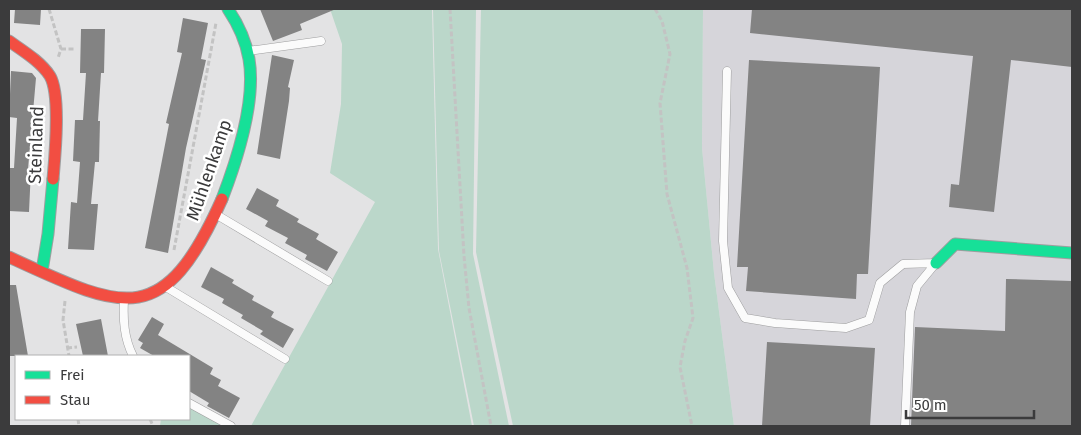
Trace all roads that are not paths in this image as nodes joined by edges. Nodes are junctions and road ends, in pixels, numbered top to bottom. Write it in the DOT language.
graph roads {
  1 [pos="228,9"];
  2 [pos="9,41"];
  3 [pos="321,41"];
  4 [pos="248,51"];
  5 [pos="727,71"];
  6 [pos="215,214"];
  7 [pos="1072,253"];
  8 [pos="9,257"];
  9 [pos="936,263"];
  10 [pos="42,271"];
  11 [pos="328,282"];
  12 [pos="166,287"];
  13 [pos="124,300"];
  14 [pos="133,355"];
  15 [pos="286,359"];
  16 [pos="190,404"];
  17 [pos="231,426"];
  18 [pos="904,426"];
  1 -- 4 [label="street, Mühlenkamp"];
  2 -- 10 [label="street, Steinland"];
  3 -- 4 [label="lane"];
  4 -- 6 [label="street, Mühlenkamp"];
  5 -- 9 [label="lane"];
  6 -- 11 [label="lane"];
  6 -- 12 [label="street, Mühlenkamp"];
  7 -- 9 [label="street"];
  8 -- 10 [label="street, Mühlenkamp"];
  9 -- 18 [label="lane"];
  10 -- 13 [label="street, Mühlenkamp"];
  12 -- 13 [label="street, Mühlenkamp"];
  12 -- 15 [label="lane"];
  13 -- 14 [label="lane"];
  16 -- 17 [label="lane"];
}
